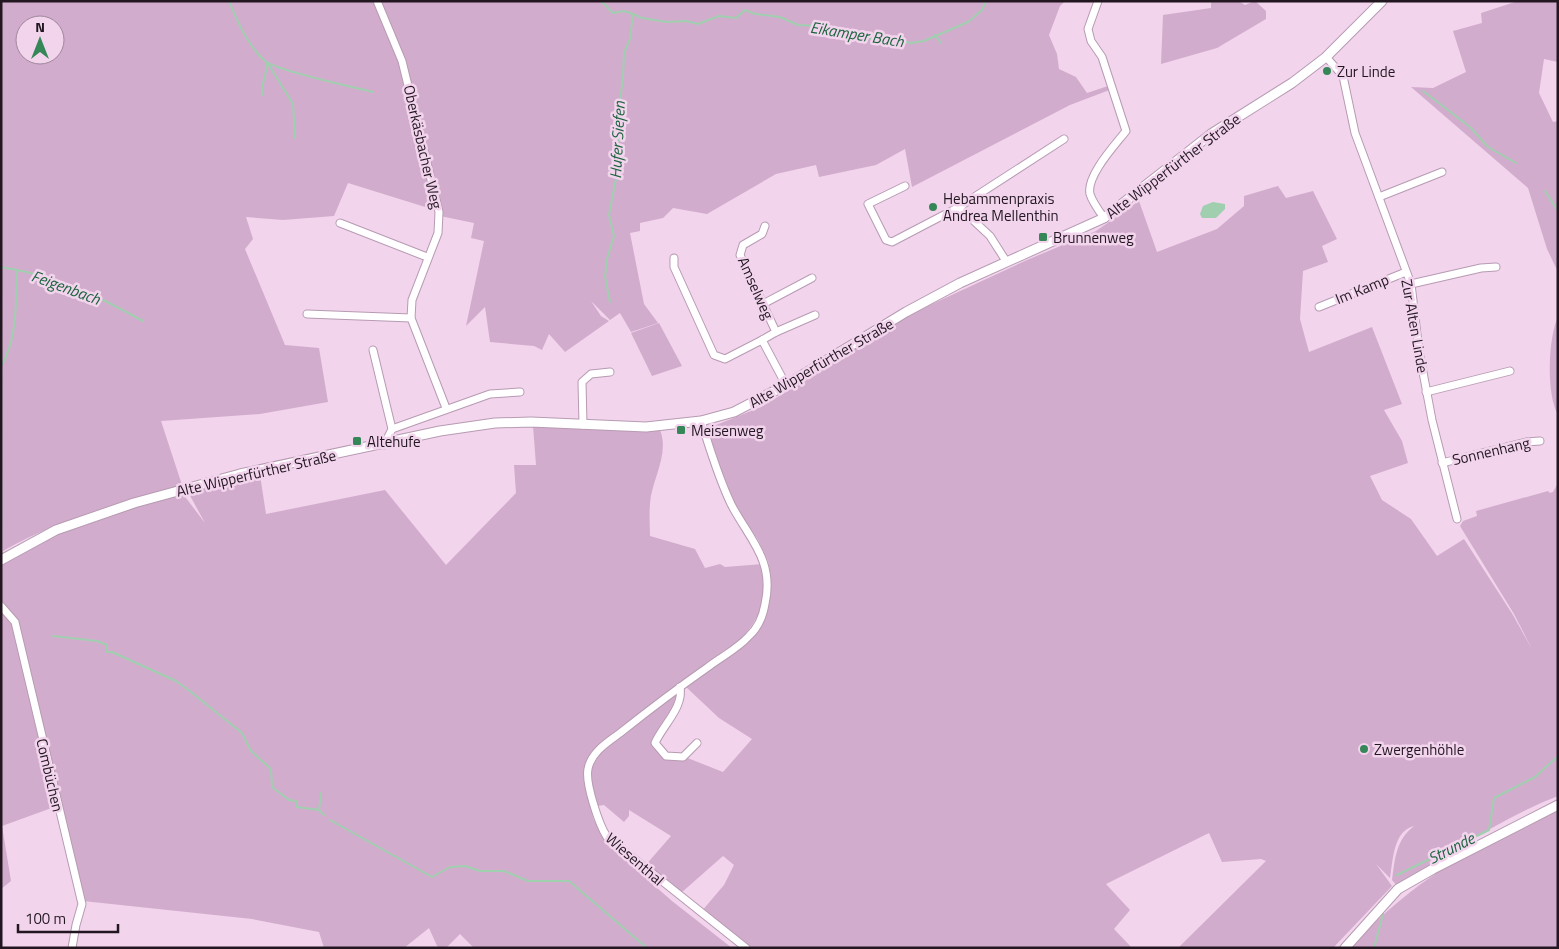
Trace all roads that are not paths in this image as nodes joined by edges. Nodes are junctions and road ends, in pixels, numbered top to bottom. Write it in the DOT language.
graph roads {
  1 [pos="377,1"];
  2 [pos="1098,1"];
  3 [pos="1382,1"];
  4 [pos="1326,57"];
  5 [pos="1064,139"];
  6 [pos="1442,172"];
  7 [pos="905,186"];
  8 [pos="1379,197"];
  9 [pos="959,207"];
  10 [pos="1104,218"];
  11 [pos="340,223"];
  12 [pos="765,226"];
  13 [pos="427,257"];
  14 [pos="674,258"];
  15 [pos="1006,261"];
  16 [pos="1496,267"];
  17 [pos="1406,272"];
  18 [pos="812,278"];
  19 [pos="1411,284"];
  20 [pos="763,304"];
  21 [pos="1319,307"];
  22 [pos="307,314"];
  23 [pos="815,315"];
  24 [pos="411,318"];
  25 [pos="776,332"];
  26 [pos="762,340"];
  27 [pos="373,350"];
  28 [pos="610,372"];
  29 [pos="1510,372"];
  30 [pos="786,385"];
  31 [pos="520,392"];
  32 [pos="1426,392"];
  33 [pos="446,408"];
  34 [pos="701,421"];
  35 [pos="583,425"];
  36 [pos="392,429"];
  37 [pos="1540,441"];
  38 [pos="384,444"];
  39 [pos="1442,462"];
  40 [pos="1457,519"];
  41 [pos="2,557"];
  42 [pos="1,606"];
  43 [pos="680,687"];
  44 [pos="697,743"];
  45 [pos="1558,805"];
  46 [pos="72,948"];
  47 [pos="746,948"];
  48 [pos="1345,948"];
  1 -- 13 [label="street, Oberkäsbacher Weg"];
  2 -- 10 [label="street"];
  3 -- 4 [label="main road, Alte Wipperfürther Straße"];
  4 -- 8 [label="street, Zur Alten Linde"];
  4 -- 10 [label="main road, Alte Wipperfürther Straße"];
  5 -- 9 [label="street"];
  6 -- 8 [label="street"];
  7 -- 9 [label="street"];
  8 -- 17 [label="street, Zur Alten Linde"];
  9 -- 15 [label="street"];
  10 -- 15 [label="main road, Alte Wipperfürther Straße"];
  11 -- 13 [label="street"];
  12 -- 20 [label="street, Amselweg"];
  13 -- 24 [label="street, Oberkäsbacher Weg"];
  14 -- 26 [label="street"];
  15 -- 30 [label="main road, Alte Wipperfürther Straße"];
  16 -- 19 [label="street"];
  17 -- 19 [label="street, Zur Alten Linde"];
  17 -- 21 [label="street, Im Kamp"];
  18 -- 20 [label="street"];
  19 -- 32 [label="street, Zur Alten Linde"];
  20 -- 25 [label="street, Amselweg"];
  22 -- 24 [label="street"];
  23 -- 25 [label="street, Amselweg"];
  24 -- 33 [label="street, Oberkäsbacher Weg"];
  25 -- 26 [label="street, Amselweg"];
  26 -- 30 [label="street"];
  27 -- 36 [label="street"];
  28 -- 35 [label="street"];
  29 -- 32 [label="street"];
  30 -- 34 [label="main road, Alte Wipperfürther Straße"];
  31 -- 33 [label="street"];
  32 -- 39 [label="street, Zur Alten Linde"];
  33 -- 36 [label="street"];
  34 -- 35 [label="main road, Alte Wipperfürther Straße"];
  34 -- 43 [label="street, Wiesenthal"];
  35 -- 38 [label="main road, Alte Wipperfürther Straße"];
  36 -- 38 [label="street"];
  37 -- 39 [label="street, Sonnenhang"];
  38 -- 41 [label="main road, Alte Wipperfürther Straße"];
  39 -- 40 [label="street, Zur Alten Linde"];
  42 -- 46 [label="street, Combüchen"];
  43 -- 44 [label="street"];
  43 -- 47 [label="street, Wiesenthal"];
  45 -- 48 [label="main road"];
}
